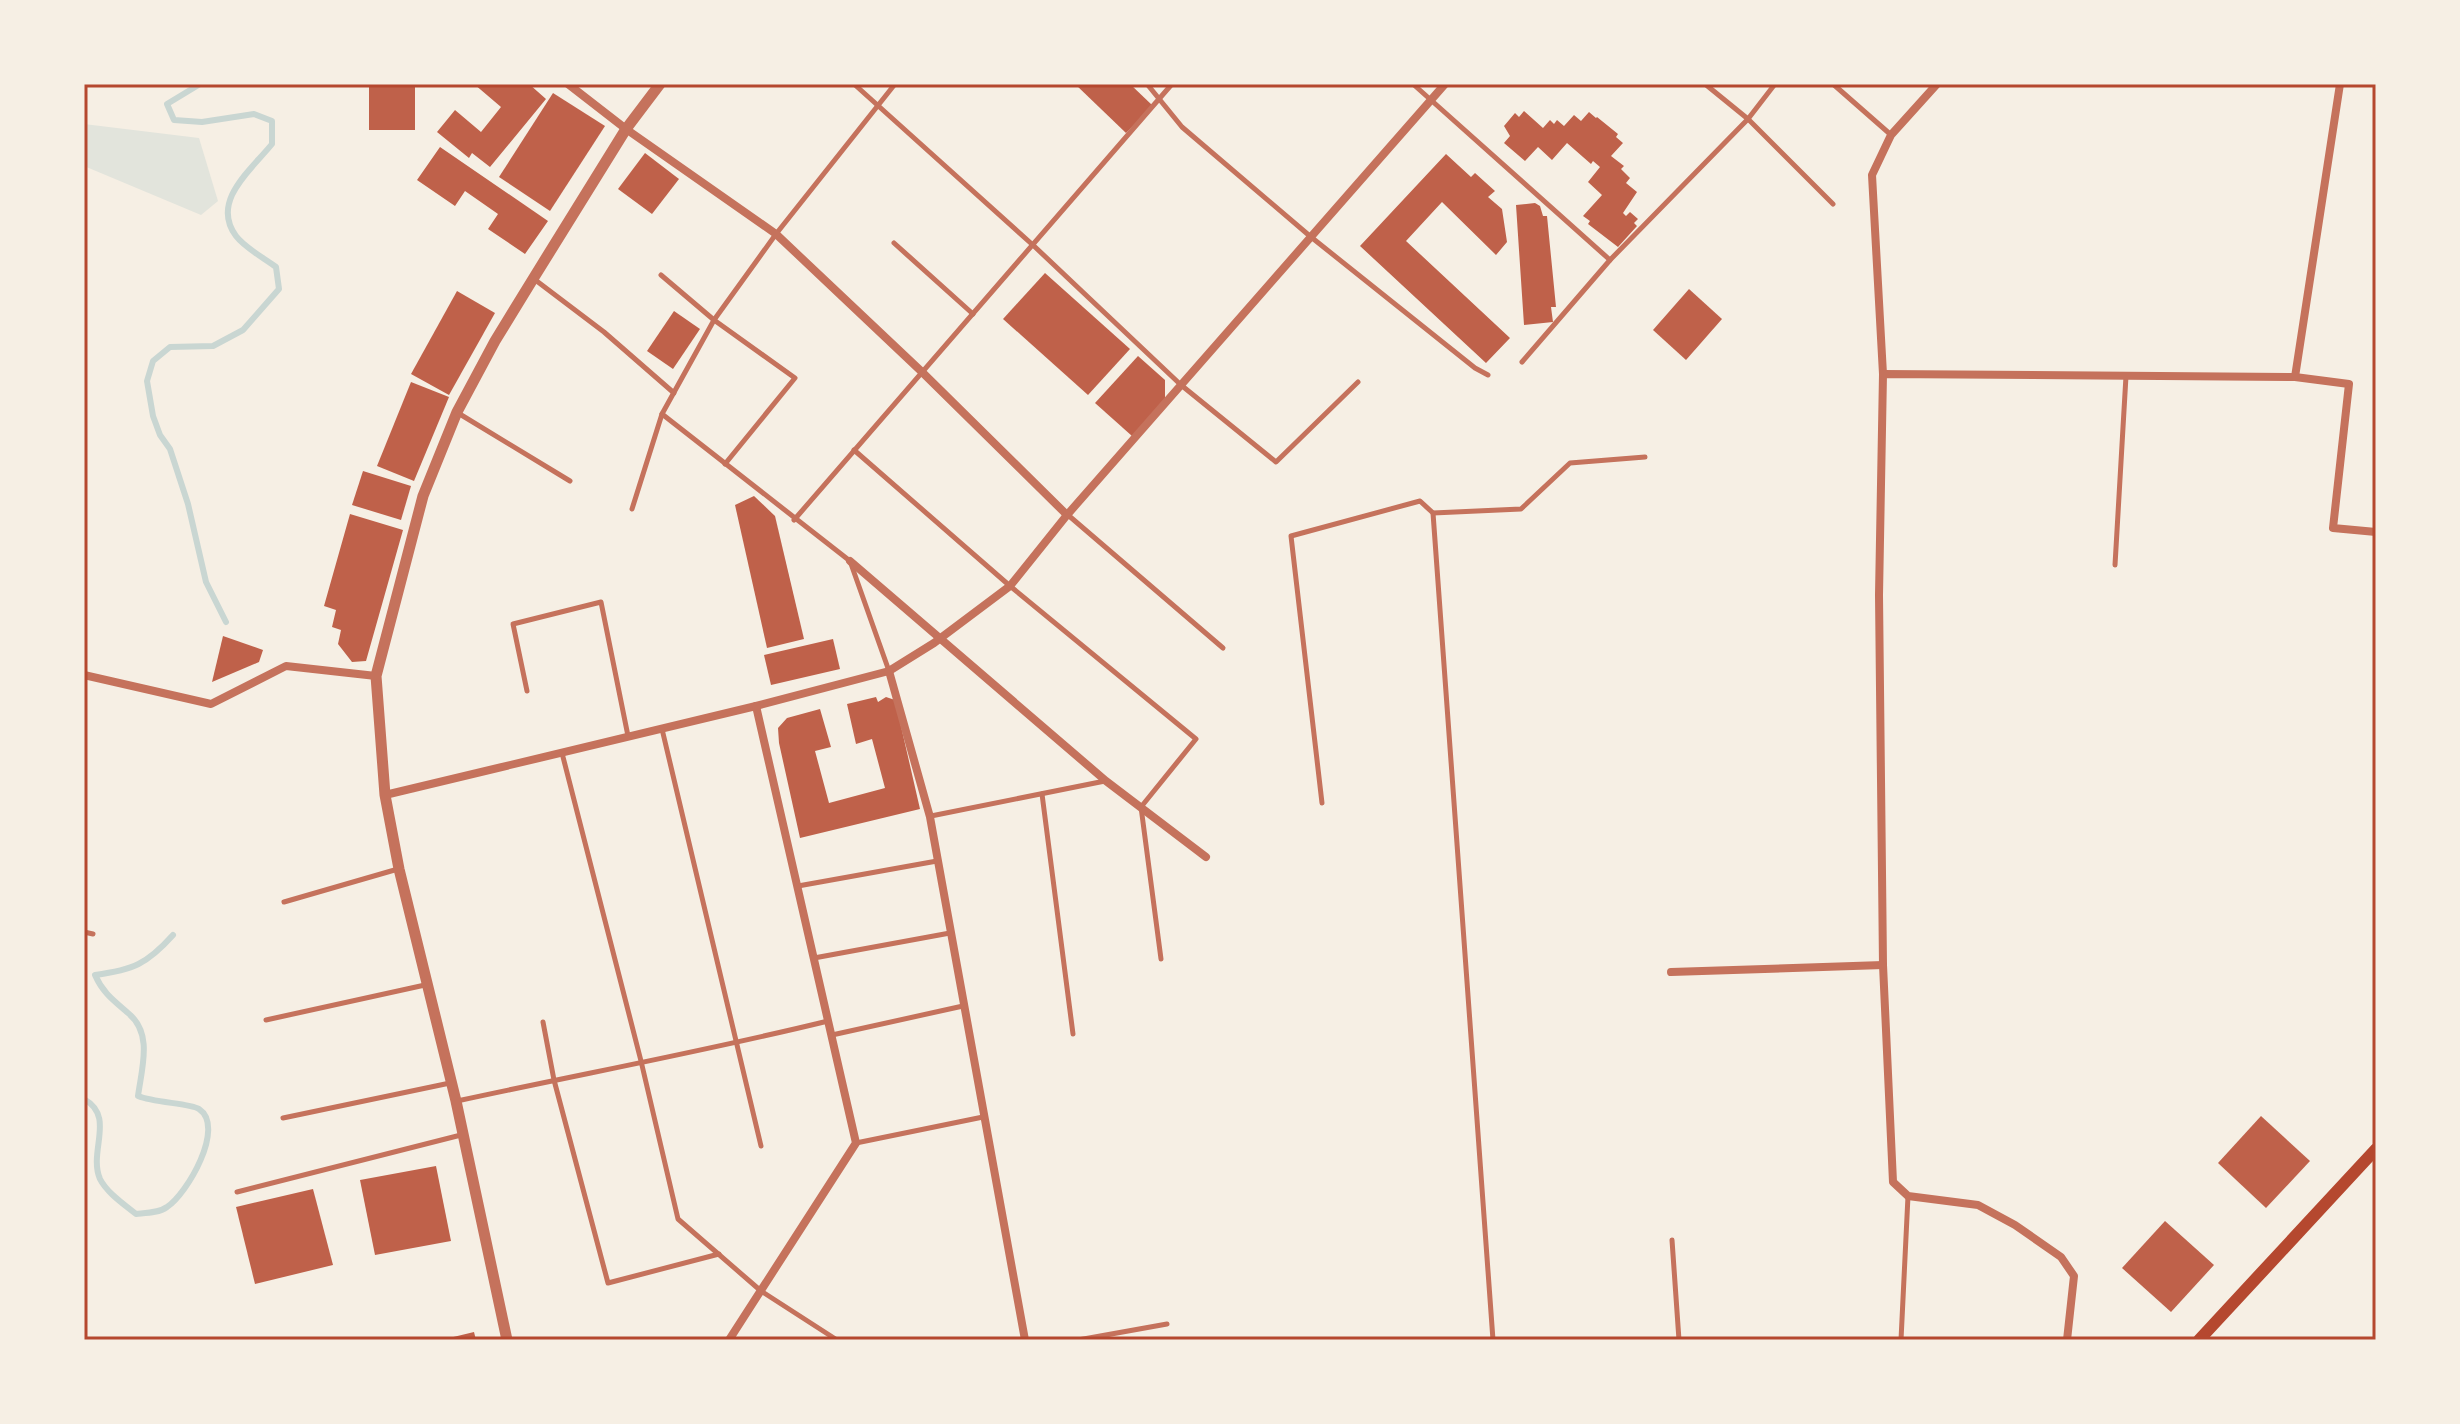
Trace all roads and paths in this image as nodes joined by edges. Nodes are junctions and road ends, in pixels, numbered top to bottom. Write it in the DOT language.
graph roads {
  1 [pos="568,84"];
  2 [pos="660,84"];
  3 [pos="854,84"];
  4 [pos="895,84"];
  5 [pos="1147,84"];
  6 [pos="1172,84"];
  7 [pos="1413,84"];
  8 [pos="1445,84"];
  9 [pos="1705,84"];
  10 [pos="1775,84"];
  11 [pos="1833,84"];
  12 [pos="1937,84"];
  13 [pos="2340,84"];
  14 [pos="1161,98"];
  15 [pos="1431,101"];
  16 [pos="879,107"];
  17 [pos="1748,119"];
  18 [pos="626,129"];
  19 [pos="1891,135"];
  20 [pos="1833,204"];
  21 [pos="776,234"];
  22 [pos="1311,237"];
  23 [pos="894,243"];
  24 [pos="1034,246"];
  25 [pos="1610,260"];
  26 [pos="661,275"];
  27 [pos="533,279"];
  28 [pos="973,314"];
  29 [pos="714,320"];
  30 [pos="1522,362"];
  31 [pos="922,372"];
  32 [pos="1883,374"];
  33 [pos="1488,375"];
  34 [pos="2126,375"];
  35 [pos="2295,377"];
  36 [pos="1358,382"];
  37 [pos="1181,385"];
  38 [pos="674,393"];
  39 [pos="457,412"];
  40 [pos="662,414"];
  41 [pos="854,450"];
  42 [pos="1645,457"];
  43 [pos="725,464"];
  44 [pos="570,481"];
  45 [pos="632,509"];
  46 [pos="1433,513"];
  47 [pos="1067,515"];
  48 [pos="794,520"];
  49 [pos="2376,532"];
  50 [pos="850,561"];
  51 [pos="2115,565"];
  52 [pos="1010,586"];
  53 [pos="941,637"];
  54 [pos="1223,648"];
  55 [pos="889,671"];
  56 [pos="84,675"];
  57 [pos="376,676"];
  58 [pos="527,691"];
  59 [pos="756,706"];
  60 [pos="661,729"];
  61 [pos="628,737"];
  62 [pos="562,753"];
  63 [pos="1106,781"];
  64 [pos="1042,794"];
  65 [pos="385,795"];
  66 [pos="1322,803"];
  67 [pos="1141,807"];
  68 [pos="930,817"];
  69 [pos="1206,857"];
  70 [pos="937,861"];
  71 [pos="399,869"];
  72 [pos="798,886"];
  73 [pos="284,902"];
  74 [pos="84,932"];
  75 [pos="950,933"];
  76 [pos="93,934"];
  77 [pos="814,958"];
  78 [pos="1161,959"];
  79 [pos="1883,965"];
  80 [pos="1671,972"];
  81 [pos="428,985"];
  82 [pos="963,1006"];
  83 [pos="266,1020"];
  84 [pos="828,1021"];
  85 [pos="543,1022"];
  86 [pos="1073,1034"];
  87 [pos="832,1035"];
  88 [pos="736,1044"];
  89 [pos="641,1061"];
  90 [pos="554,1080"];
  91 [pos="452,1083"];
  92 [pos="456,1101"];
  93 [pos="983,1117"];
  94 [pos="283,1118"];
  95 [pos="463,1134"];
  96 [pos="856,1143"];
  97 [pos="761,1146"];
  98 [pos="2376,1149"];
  99 [pos="237,1192"];
  100 [pos="1908,1196"];
  101 [pos="1672,1240"];
  102 [pos="720,1253"];
  103 [pos="761,1291"];
  104 [pos="1167,1324"];
  105 [pos="507,1340"];
  106 [pos="729,1340"];
  107 [pos="837,1340"];
  108 [pos="1025,1340"];
  109 [pos="1078,1340"];
  110 [pos="1493,1340"];
  111 [pos="1679,1340"];
  112 [pos="1901,1340"];
  113 [pos="2067,1340"];
  114 [pos="2199,1340"];
  1 -- 18 [label="street"];
  2 -- 18 [label="street"];
  3 -- 16 [label="lane"];
  4 -- 16 [label="lane"];
  5 -- 14 [label="lane"];
  6 -- 14 [label="lane"];
  7 -- 15 [label="lane"];
  8 -- 15 [label="street"];
  9 -- 17 [label="lane"];
  10 -- 17 [label="lane"];
  11 -- 19 [label="lane"];
  12 -- 19 [label="street"];
  13 -- 35 [label="street"];
  14 -- 22 [label="lane"];
  14 -- 24 [label="lane"];
  15 -- 22 [label="street"];
  15 -- 25 [label="lane"];
  16 -- 21 [label="lane"];
  16 -- 24 [label="lane"];
  17 -- 20 [label="lane"];
  17 -- 25 [label="lane"];
  18 -- 21 [label="street"];
  18 -- 27 [label="street"];
  19 -- 32 [label="street"];
  21 -- 29 [label="lane"];
  21 -- 31 [label="street"];
  22 -- 33 [label="lane"];
  22 -- 37 [label="street"];
  23 -- 28 [label="lane"];
  24 -- 28 [label="lane"];
  24 -- 37 [label="lane"];
  25 -- 30 [label="lane"];
  26 -- 29 [label="lane"];
  27 -- 38 [label="lane"];
  27 -- 39 [label="street"];
  28 -- 31 [label="lane"];
  29 -- 38 [label="lane"];
  29 -- 43 [label="lane"];
  31 -- 41 [label="lane"];
  31 -- 47 [label="street"];
  32 -- 34 [label="street"];
  32 -- 79 [label="street"];
  34 -- 35 [label="street"];
  34 -- 51 [label="lane"];
  35 -- 49 [label="street"];
  36 -- 37 [label="lane"];
  37 -- 47 [label="street"];
  38 -- 40 [label="lane"];
  39 -- 44 [label="lane"];
  39 -- 57 [label="street"];
  40 -- 43 [label="lane"];
  40 -- 45 [label="lane"];
  41 -- 48 [label="lane"];
  41 -- 52 [label="lane"];
  42 -- 46 [label="lane"];
  43 -- 48 [label="lane"];
  46 -- 66 [label="lane"];
  46 -- 110 [label="lane"];
  47 -- 52 [label="street"];
  47 -- 54 [label="lane"];
  48 -- 50 [label="lane"];
  50 -- 53 [label="street"];
  50 -- 55 [label="lane"];
  52 -- 53 [label="street"];
  52 -- 67 [label="lane"];
  53 -- 55 [label="street"];
  53 -- 63 [label="street"];
  55 -- 59 [label="street"];
  55 -- 68 [label="street"];
  56 -- 57 [label="street"];
  57 -- 65 [label="street"];
  58 -- 61 [label="lane"];
  59 -- 60 [label="street"];
  59 -- 72 [label="street"];
  60 -- 61 [label="street"];
  60 -- 88 [label="lane"];
  61 -- 62 [label="street"];
  62 -- 65 [label="street"];
  62 -- 89 [label="lane"];
  63 -- 64 [label="lane"];
  63 -- 67 [label="street"];
  64 -- 68 [label="lane"];
  64 -- 86 [label="lane"];
  65 -- 71 [label="street"];
  67 -- 69 [label="street"];
  67 -- 78 [label="lane"];
  68 -- 70 [label="street"];
  70 -- 72 [label="lane"];
  70 -- 75 [label="street"];
  71 -- 73 [label="lane"];
  71 -- 81 [label="street"];
  72 -- 77 [label="street"];
  74 -- 76 [label="lane"];
  75 -- 77 [label="lane"];
  75 -- 82 [label="street"];
  77 -- 84 [label="street"];
  79 -- 80 [label="street"];
  79 -- 100 [label="street"];
  81 -- 83 [label="lane"];
  81 -- 91 [label="street"];
  82 -- 87 [label="lane"];
  82 -- 93 [label="street"];
  84 -- 87 [label="street"];
  84 -- 88 [label="lane"];
  85 -- 90 [label="lane"];
  87 -- 96 [label="street"];
  88 -- 89 [label="lane"];
  88 -- 97 [label="lane"];
  89 -- 90 [label="lane"];
  89 -- 102 [label="lane"];
  90 -- 92 [label="lane"];
  90 -- 102 [label="lane"];
  91 -- 92 [label="street"];
  91 -- 94 [label="lane"];
  92 -- 95 [label="street"];
  93 -- 96 [label="lane"];
  93 -- 108 [label="street"];
  95 -- 99 [label="lane"];
  95 -- 105 [label="street"];
  96 -- 103 [label="street"];
  98 -- 114 [label="main road"];
  100 -- 112 [label="lane"];
  100 -- 113 [label="street"];
  101 -- 111 [label="lane"];
  102 -- 103 [label="lane"];
  103 -- 106 [label="street"];
  103 -- 107 [label="lane"];
  104 -- 109 [label="lane"];
}
